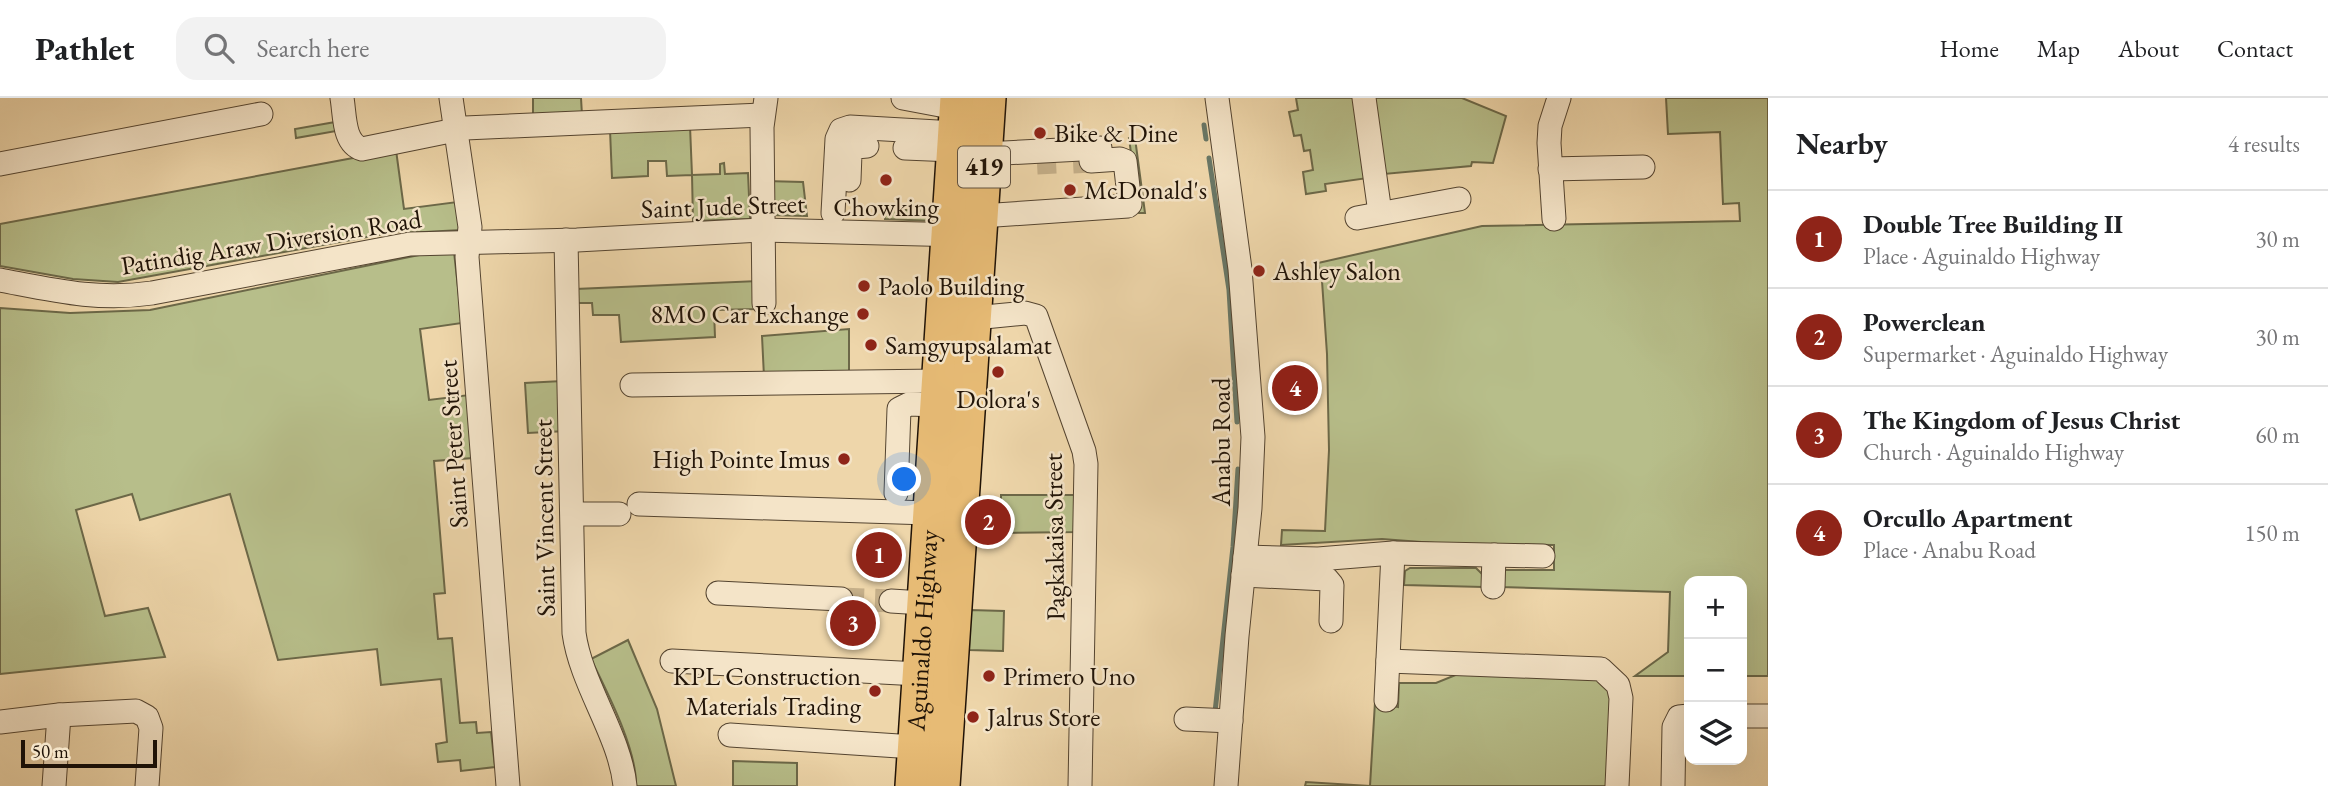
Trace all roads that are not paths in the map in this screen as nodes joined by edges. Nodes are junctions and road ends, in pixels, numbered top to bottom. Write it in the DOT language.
graph roads {
  1 [pos="342,98"];
  2 [pos="451,98"];
  3 [pos="903,98"];
  4 [pos="989,98"];
  5 [pos="1217,98"];
  6 [pos="1364,98"];
  7 [pos="1559,98"];
  8 [pos="764,107"];
  9 [pos="236,108"];
  10 [pos="261,114"];
  11 [pos="457,131"];
  12 [pos="965,135"];
  13 [pos="1079,159"];
  14 [pos="0,164"];
  15 [pos="1643,167"];
  16 [pos="1550,169"];
  17 [pos="1459,199"];
  18 [pos="1380,213"];
  19 [pos="1357,218"];
  20 [pos="1554,219"];
  21 [pos="969,229"];
  22 [pos="761,230"];
  23 [pos="566,240"];
  24 [pos="468,242"];
  25 [pos="0,280"];
  26 [pos="764,303"];
  27 [pos="974,318"];
  28 [pos="632,385"];
  29 [pos="936,403"];
  30 [pos="895,493"];
  31 [pos="929,513"];
  32 [pos="573,514"];
  33 [pos="1394,553"];
  34 [pos="1494,555"];
  35 [pos="1543,556"];
  36 [pos="1244,566"];
  37 [pos="1493,587"];
  38 [pos="718,593"];
  39 [pos="841,599"];
  40 [pos="1331,621"];
  41 [pos="672,661"];
  42 [pos="1388,661"];
  43 [pos="919,674"];
  44 [pos="1387,699"];
  45 [pos="59,715"];
  46 [pos="1684,716"];
  47 [pos="1747,716"];
  48 [pos="1768,716"];
  49 [pos="1186,719"];
  50 [pos="1231,721"];
  51 [pos="0,722"];
  52 [pos="730,735"];
  53 [pos="914,747"];
  54 [pos="54,786"];
  55 [pos="147,786"];
  56 [pos="508,786"];
  57 [pos="625,786"];
  58 [pos="912,786"];
  59 [pos="943,786"];
  60 [pos="1080,786"];
  61 [pos="1226,786"];
  62 [pos="1617,786"];
  63 [pos="1674,786"];
  1 -- 11 [label="street"];
  2 -- 11 [label="street, Saint Peter Street"];
  3 -- 12 [label="street"];
  4 -- 12 [label="highway, Aguinaldo Highway / 419"];
  5 -- 36 [label="street, Anabu Road"];
  6 -- 18 [label="street"];
  7 -- 16 [label="street"];
  8 -- 11 [label="street"];
  8 -- 22 [label="street"];
  9 -- 10 [label="street"];
  9 -- 14 [label="street"];
  11 -- 24 [label="street, Saint Peter Street"];
  12 -- 12 [label="street"];
  12 -- 13 [label="street"];
  12 -- 13 [label="street"];
  12 -- 21 [label="highway, Aguinaldo Highway / 419"];
  13 -- 21 [label="street, Saint Jude Street"];
  15 -- 16 [label="street"];
  16 -- 20 [label="street"];
  17 -- 18 [label="street"];
  18 -- 19 [label="street"];
  21 -- 22 [label="street, Saint Jude Street"];
  21 -- 27 [label="highway, Aguinaldo Highway / 419"];
  21 -- 29 [label="highway, Aguinaldo Highway / 419"];
  22 -- 23 [label="street, Saint Jude Street"];
  22 -- 26 [label="street"];
  23 -- 24 [label="street, Saint Jude Street"];
  23 -- 32 [label="street, Saint Vincent Street"];
  24 -- 25 [label="street, Patindig Araw Diversion Road"];
  24 -- 56 [label="street, Saint Peter Street"];
  27 -- 59 [label="highway, Aguinaldo Highway / 419"];
  27 -- 60 [label="street, Pagkakaisa Street"];
  28 -- 29 [label="street"];
  29 -- 30 [label="street"];
  29 -- 31 [label="highway, Aguinaldo Highway / 419"];
  31 -- 32 [label="street"];
  31 -- 43 [label="highway, Aguinaldo Highway / 419"];
  32 -- 57 [label="street, Saint Vincent Street"];
  33 -- 34 [label="street"];
  33 -- 36 [label="street"];
  33 -- 42 [label="street"];
  34 -- 35 [label="street"];
  34 -- 37 [label="street"];
  36 -- 40 [label="street"];
  36 -- 50 [label="street, Anabu Road"];
  38 -- 39 [label="street"];
  41 -- 43 [label="street"];
  42 -- 44 [label="street"];
  42 -- 62 [label="street"];
  43 -- 53 [label="highway, Aguinaldo Highway / 419"];
  45 -- 51 [label="street"];
  45 -- 54 [label="street"];
  45 -- 55 [label="street"];
  46 -- 63 [label="street"];
  47 -- 48 [label="street"];
  49 -- 50 [label="street"];
  50 -- 61 [label="street, Anabu Road"];
  52 -- 53 [label="street"];
  53 -- 58 [label="highway, Aguinaldo Highway / 419"];
}
